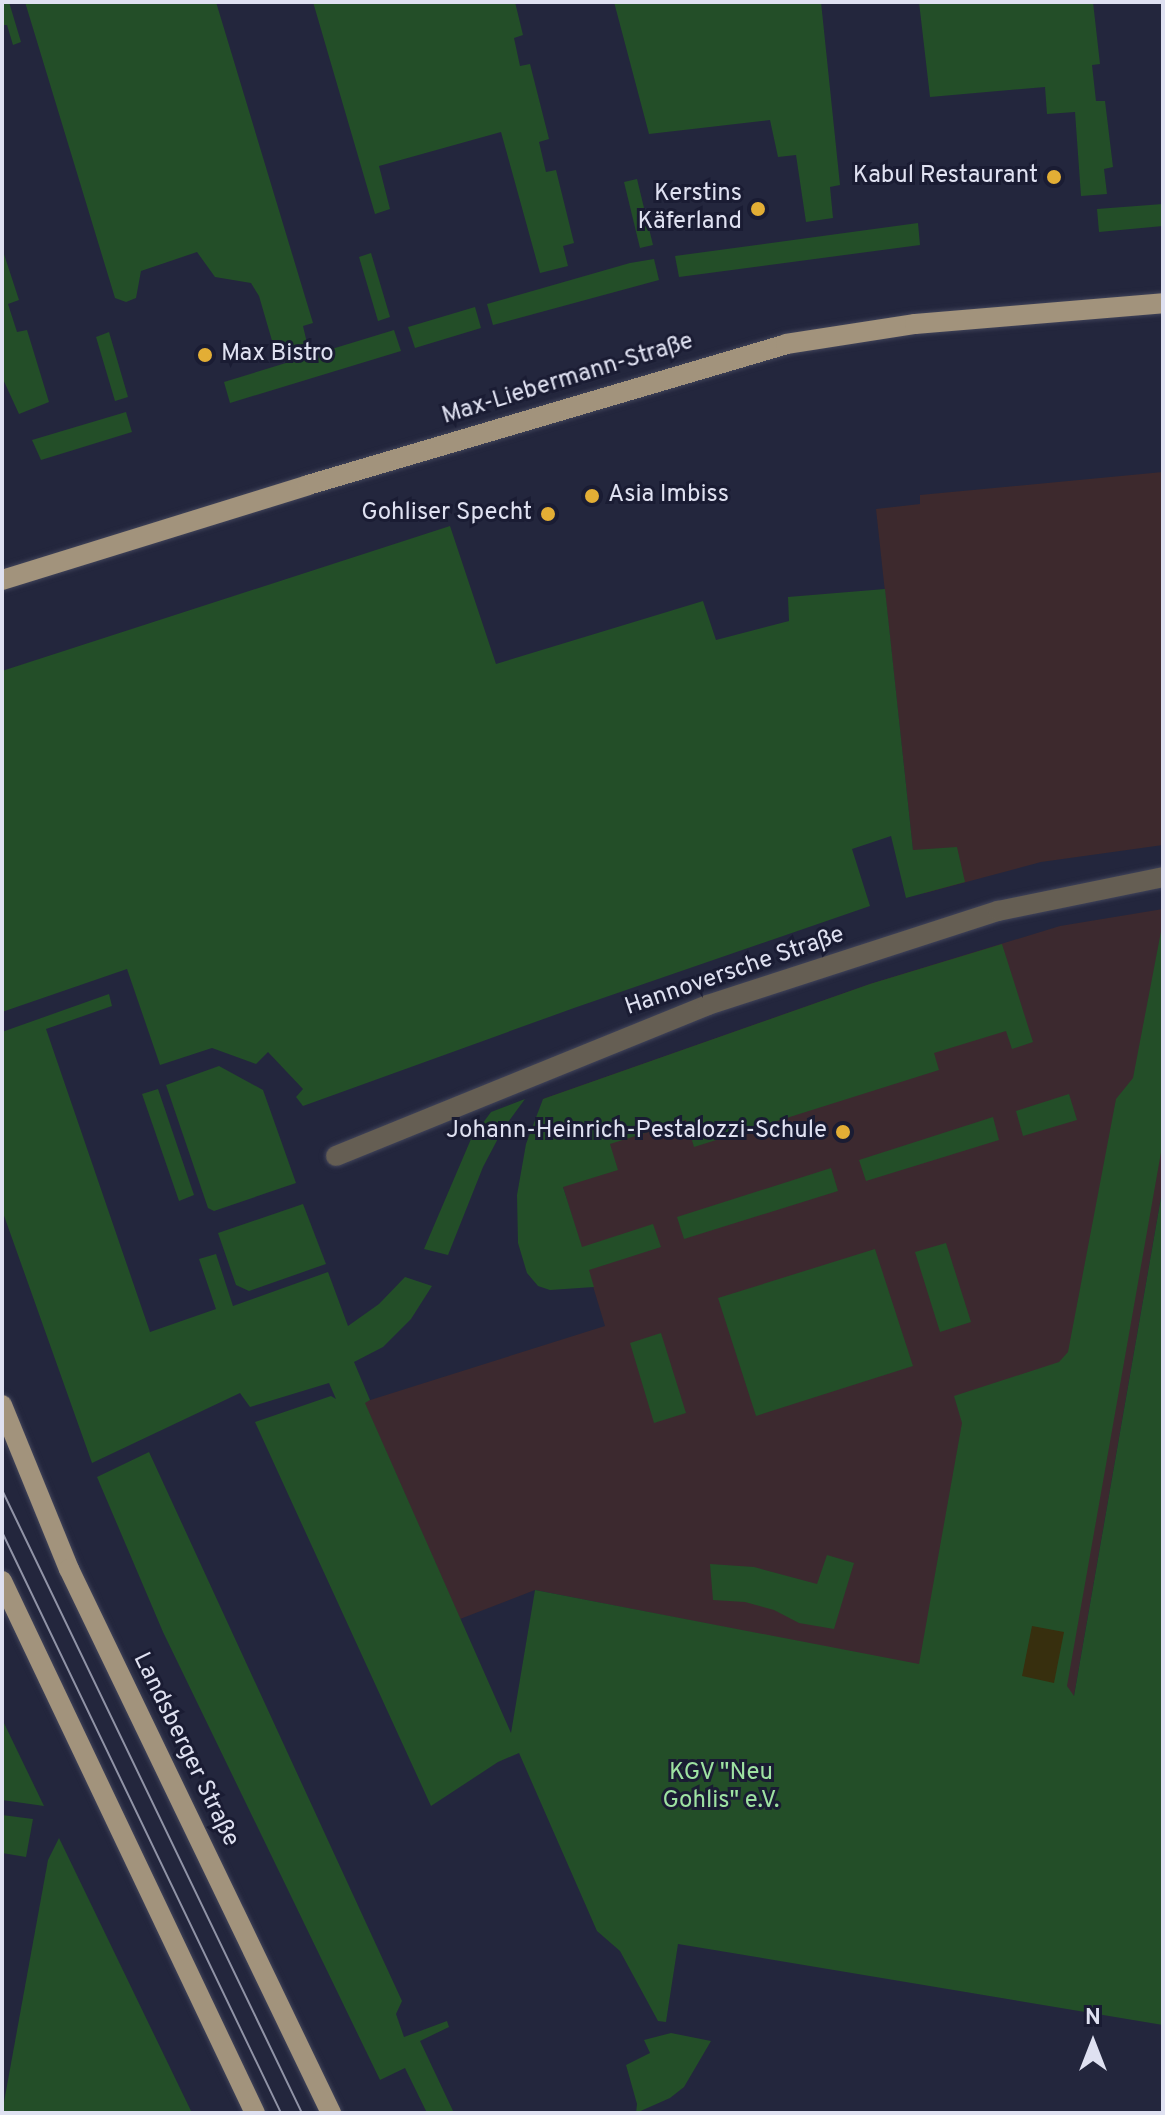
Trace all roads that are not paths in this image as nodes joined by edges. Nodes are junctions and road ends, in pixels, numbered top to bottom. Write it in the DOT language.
graph roads {
  1 [pos="1163,303"];
  2 [pos="2,580"];
  3 [pos="1163,877"];
  4 [pos="336,1156"];
  5 [pos="2,1405"];
  6 [pos="2,1581"];
  7 [pos="255,2113"];
  8 [pos="331,2113"];
  1 -- 2 [label="main road, Max-Liebermann-Straße"];
  3 -- 4 [label="street, Hannoversche Straße"];
  5 -- 8 [label="main road, Landsberger Straße"];
  6 -- 7 [label="main road"];
}
